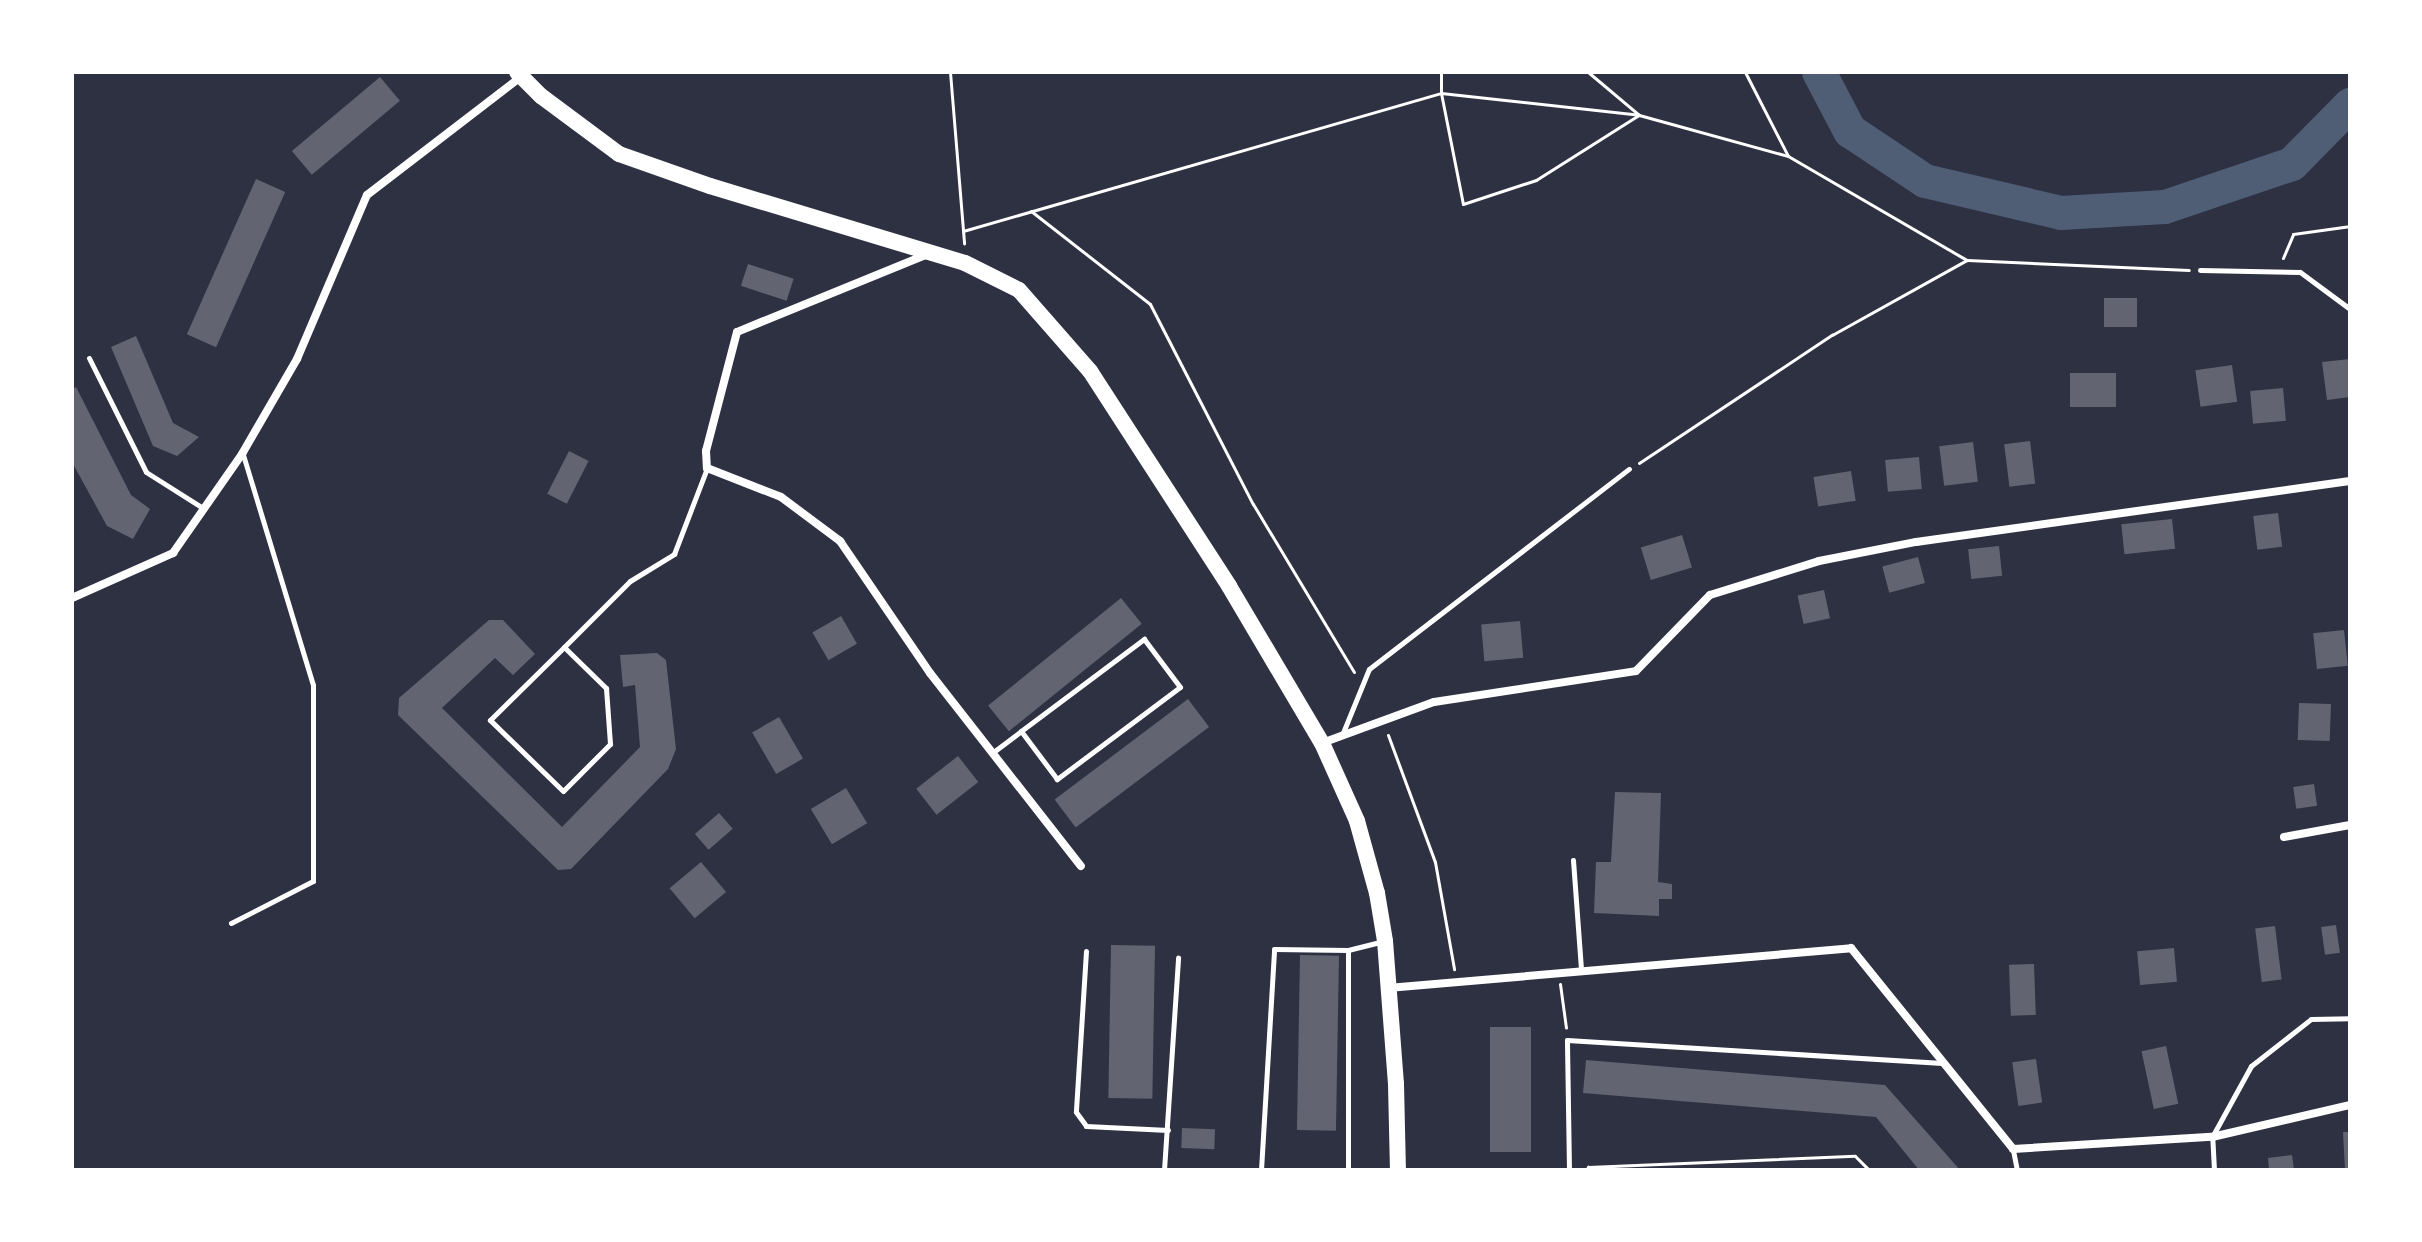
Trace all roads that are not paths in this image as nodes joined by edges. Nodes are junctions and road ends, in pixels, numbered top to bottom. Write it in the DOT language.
graph roads {
  1 [pos="519,74"];
  2 [pos="932,252"];
  3 [pos="2200,270"];
  4 [pos="2350,309"];
  5 [pos="89,358"];
  6 [pos="242,454"];
  7 [pos="707,468"];
  8 [pos="1629,469"];
  9 [pos="2350,481"];
  10 [pos="204,509"];
  11 [pos="72,598"];
  12 [pos="564,647"];
  13 [pos="1021,731"];
  14 [pos="1342,736"];
  15 [pos="1322,743"];
  16 [pos="992,753"];
  17 [pos="2350,825"];
  18 [pos="2284,837"];
  19 [pos="1573,860"];
  20 [pos="1081,866"];
  21 [pos="231,923"];
  22 [pos="1385,941"];
  23 [pos="1348,950"];
  24 [pos="1086,951"];
  25 [pos="1178,957"];
  26 [pos="1581,970"];
  27 [pos="1388,989"];
  28 [pos="2350,1018"];
  29 [pos="1943,1063"];
  30 [pos="2350,1105"];
  31 [pos="1168,1130"];
  32 [pos="2212,1137"];
  33 [pos="2013,1149"];
  34 [pos="1164,1170"];
  35 [pos="1261,1170"];
  36 [pos="1348,1170"];
  37 [pos="1398,1170"];
  38 [pos="1569,1170"];
  39 [pos="2017,1170"];
  40 [pos="2214,1170"];
  1 -- 2 [label="main road"];
  1 -- 6 [label="street"];
  2 -- 7 [label="street"];
  2 -- 15 [label="main road"];
  3 -- 4 [label="lane"];
  5 -- 10 [label="lane"];
  6 -- 10 [label="street"];
  6 -- 21 [label="lane"];
  7 -- 12 [label="lane"];
  7 -- 16 [label="street"];
  8 -- 14 [label="lane"];
  9 -- 14 [label="street"];
  10 -- 11 [label="street"];
  12 -- 12 [label="lane"];
  13 -- 13 [label="lane"];
  13 -- 16 [label="lane"];
  14 -- 15 [label="street"];
  15 -- 22 [label="main road"];
  16 -- 20 [label="street"];
  17 -- 18 [label="street"];
  19 -- 26 [label="lane"];
  22 -- 23 [label="lane"];
  22 -- 27 [label="main road"];
  23 -- 35 [label="lane"];
  23 -- 36 [label="lane"];
  24 -- 31 [label="lane"];
  25 -- 31 [label="lane"];
  26 -- 27 [label="street"];
  26 -- 29 [label="street"];
  27 -- 37 [label="main road"];
  28 -- 32 [label="lane"];
  29 -- 33 [label="street"];
  29 -- 38 [label="lane"];
  30 -- 32 [label="street"];
  31 -- 34 [label="lane"];
  32 -- 33 [label="street"];
  32 -- 40 [label="lane"];
  33 -- 39 [label="lane"];
}
